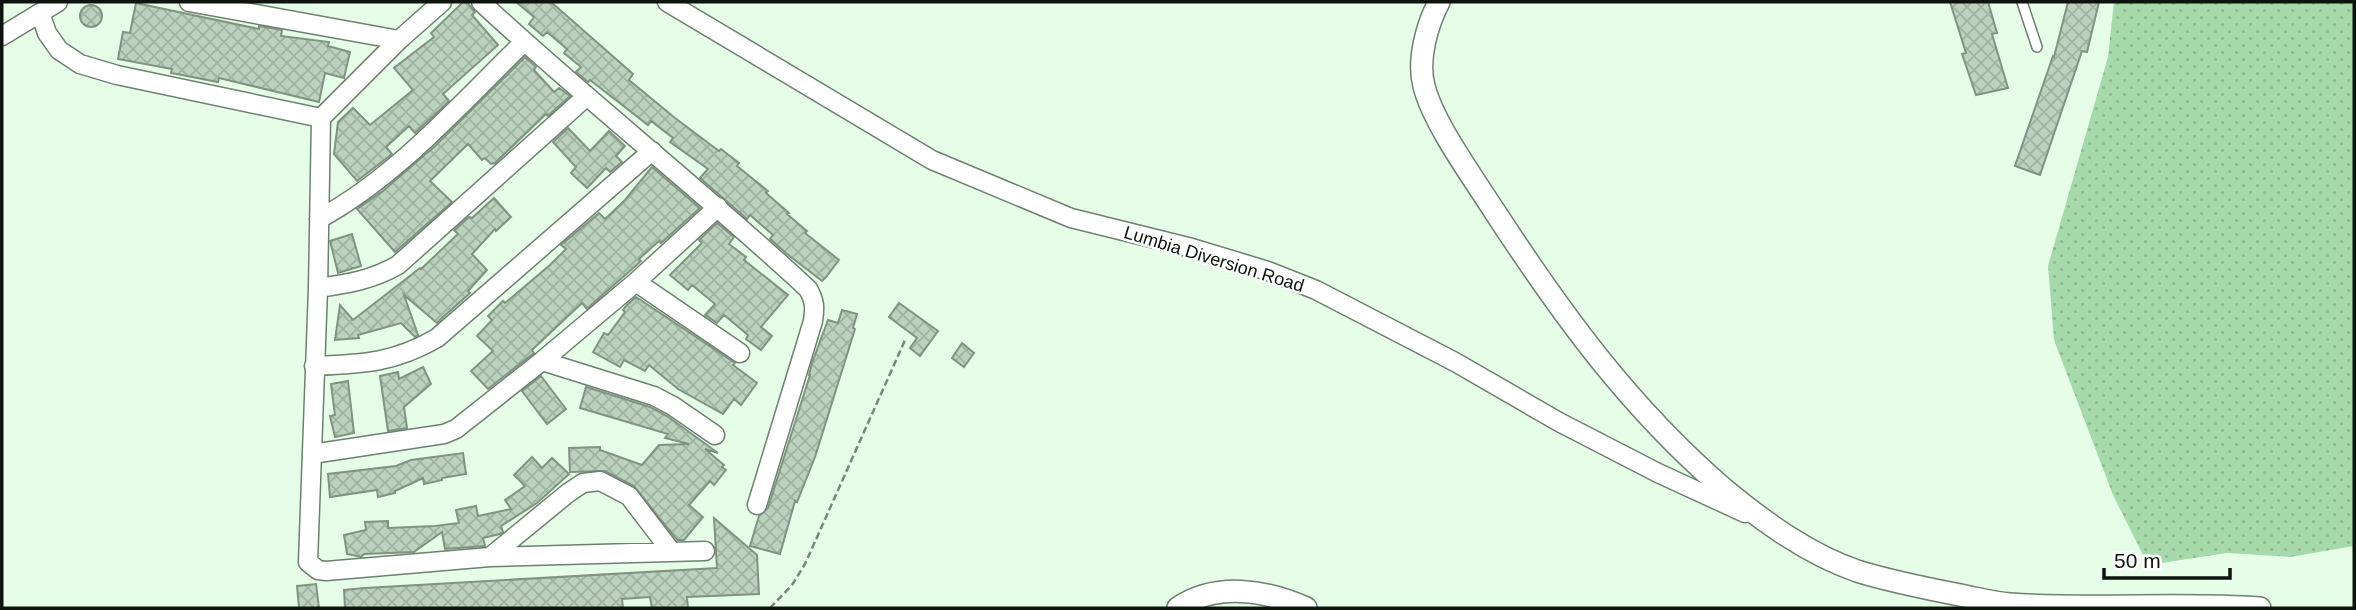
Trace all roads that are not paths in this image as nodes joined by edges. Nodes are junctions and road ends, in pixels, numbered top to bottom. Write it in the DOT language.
graph roads {
  1 [pos="58,2"];
  2 [pos="189,2"];
  3 [pos="442,2"];
  4 [pos="481,2"];
  5 [pos="667,2"];
  6 [pos="1439,2"];
  7 [pos="2022,2"];
  8 [pos="40,13"];
  9 [pos="2,36"];
  10 [pos="399,40"];
  11 [pos="524,42"];
  12 [pos="2037,47"];
  13 [pos="587,96"];
  14 [pos="321,118"];
  15 [pos="652,150"];
  16 [pos="718,207"];
  17 [pos="320,219"];
  18 [pos="636,282"];
  19 [pos="318,288"];
  20 [pos="740,353"];
  21 [pos="542,361"];
  22 [pos="314,366"];
  23 [pos="715,435"];
  24 [pos="312,454"];
  25 [pos="757,505"];
  26 [pos="1761,520"];
  27 [pos="671,551"];
  28 [pos="705,551"];
  29 [pos="490,557"];
  30 [pos="1178,608"];
  31 [pos="1306,608"];
  32 [pos="2260,608"];
  1 -- 8 [label="street"];
  2 -- 10 [label="street"];
  3 -- 10 [label="street"];
  4 -- 11 [label="street"];
  5 -- 26 [label="street, Lumbia Diversion Road"];
  6 -- 26 [label="street"];
  7 -- 12 [label="lane"];
  8 -- 9 [label="street"];
  8 -- 14 [label="street"];
  10 -- 14 [label="street"];
  11 -- 13 [label="street"];
  11 -- 17 [label="street"];
  13 -- 15 [label="street"];
  13 -- 19 [label="street"];
  14 -- 17 [label="street"];
  15 -- 16 [label="street"];
  15 -- 22 [label="street"];
  16 -- 18 [label="street"];
  16 -- 25 [label="street"];
  17 -- 19 [label="street"];
  18 -- 20 [label="street"];
  18 -- 21 [label="street"];
  19 -- 22 [label="street"];
  21 -- 23 [label="street"];
  21 -- 24 [label="street"];
  22 -- 24 [label="street"];
  24 -- 29 [label="street"];
  26 -- 32 [label="street"];
  27 -- 28 [label="street"];
  27 -- 29 [label="street"];
  27 -- 29 [label="street"];
  30 -- 31 [label="street"];
}
